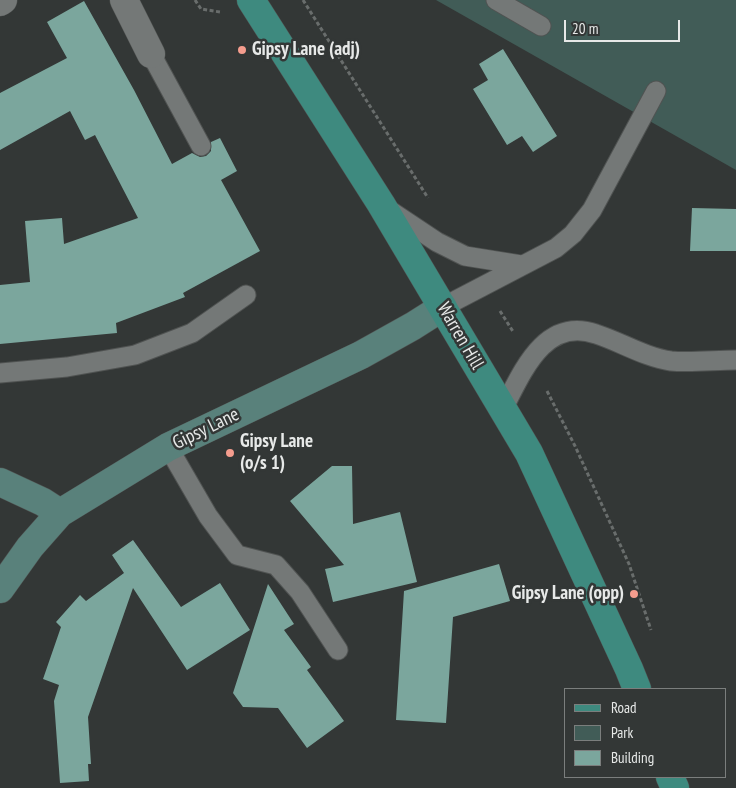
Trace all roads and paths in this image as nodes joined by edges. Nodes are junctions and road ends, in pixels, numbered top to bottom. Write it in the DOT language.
graph roads {
  1 [pos="124,0"];
  2 [pos="195,0"];
  3 [pos="251,0"];
  4 [pos="303,0"];
  5 [pos="496,0"];
  6 [pos="201,9"];
  7 [pos="541,26"];
  8 [pos="151,54"];
  9 [pos="656,91"];
  10 [pos="201,146"];
  11 [pos="380,204"];
  12 [pos="433,206"];
  13 [pos="521,265"];
  14 [pos="246,295"];
  15 [pos="443,307"];
  16 [pos="500,310"];
  17 [pos="518,340"];
  18 [pos="736,360"];
  19 [pos="0,373"];
  20 [pos="546,390"];
  21 [pos="503,409"];
  22 [pos="168,447"];
  23 [pos="0,482"];
  24 [pos="60,513"];
  25 [pos="0,589"];
  26 [pos="653,637"];
  27 [pos="338,650"];
  28 [pos="637,688"];
  1 -- 8 [label="street"];
  2 -- 6 [label="path"];
  3 -- 11 [label="main road, Warren Hill"];
  4 -- 12 [label="path"];
  5 -- 7 [label="lane"];
  8 -- 10 [label="lane"];
  9 -- 13 [label="lane"];
  11 -- 13 [label="lane"];
  11 -- 15 [label="main road, Warren Hill"];
  13 -- 15 [label="lane"];
  14 -- 19 [label="lane"];
  15 -- 21 [label="main road, Warren Hill"];
  15 -- 22 [label="main road, Gipsy Lane"];
  16 -- 17 [label="path"];
  18 -- 21 [label="lane"];
  20 -- 26 [label="path"];
  21 -- 28 [label="main road, Warren Hill"];
  22 -- 24 [label="main road, Gipsy Lane"];
  22 -- 27 [label="lane"];
  23 -- 24 [label="main road"];
  24 -- 25 [label="main road, Gipsy Lane"];
}
